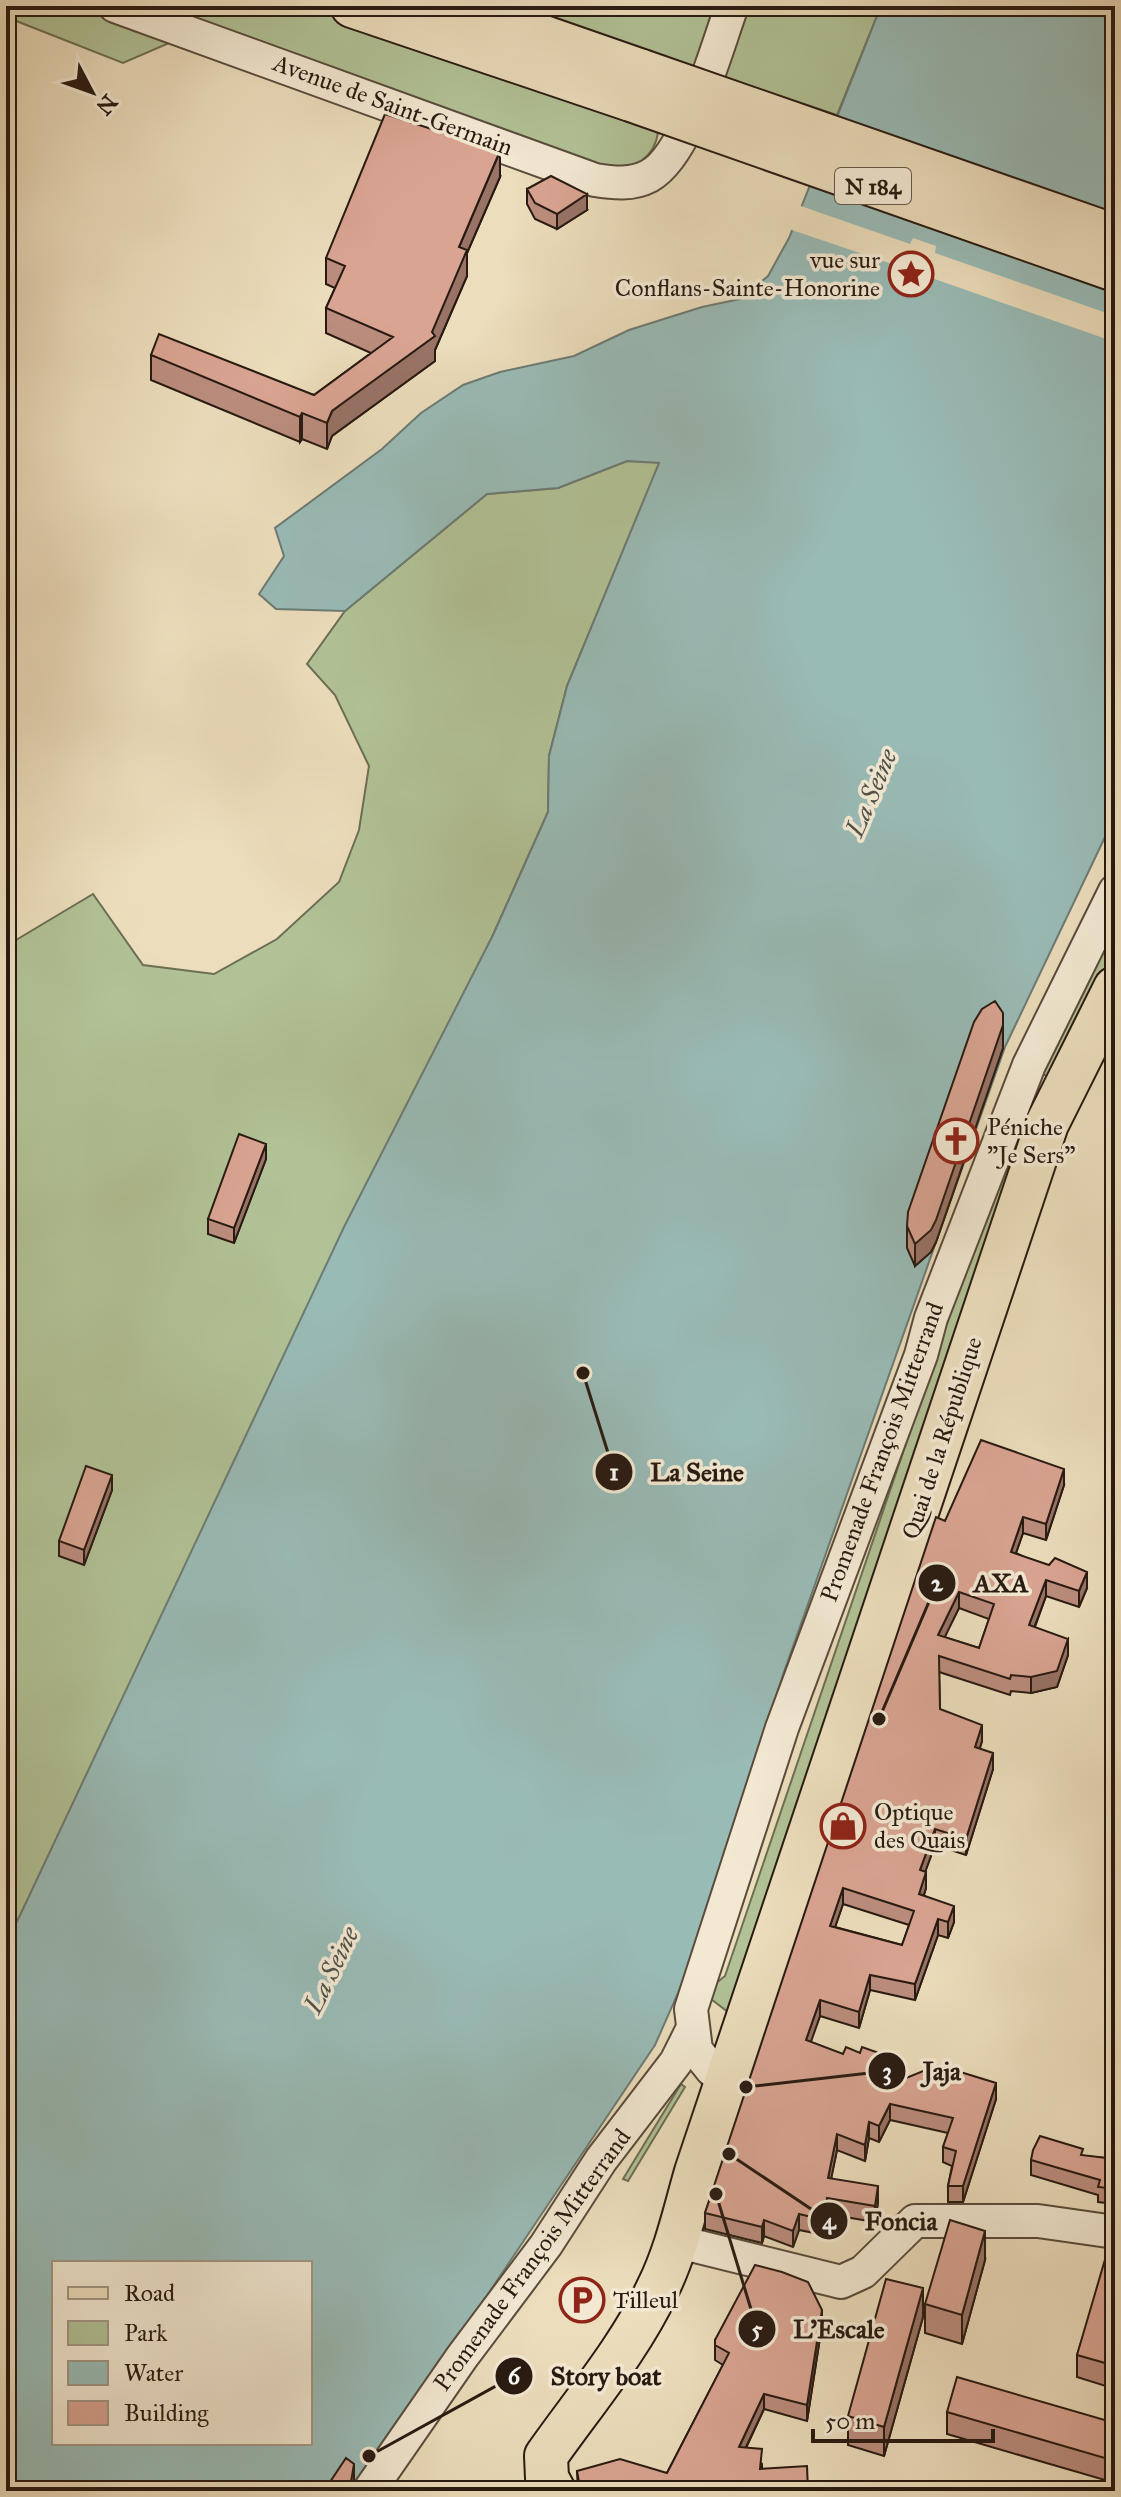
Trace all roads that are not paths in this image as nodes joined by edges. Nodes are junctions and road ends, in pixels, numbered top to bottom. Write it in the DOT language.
graph roads {
  1 [pos="115,6"];
  2 [pos="352,6"];
  3 [pos="455,6"];
  4 [pos="732,6"];
  5 [pos="637,86"];
  6 [pos="1115,236"];
  7 [pos="1115,270"];
  8 [pos="1115,891"];
  9 [pos="1115,988"];
  10 [pos="693,2028"];
  11 [pos="730,2075"];
  12 [pos="1115,2232"];
  13 [pos="675,2241"];
  14 [pos="540,2482"];
  15 [pos="369,2491"];
  1 -- 4 [label="street, Avenue de Saint-Germain"];
  2 -- 5 [label="main road, N 184"];
  3 -- 5 [label="main road, N 184"];
  5 -- 6 [label="main road, N 184, bridge"];
  5 -- 7 [label="main road, N 184, bridge"];
  8 -- 10 [label="street, Promenade François Mitterrand"];
  9 -- 11 [label="main road, Quai de la République"];
  10 -- 11 [label="street, Promenade François Mitterrand"];
  10 -- 15 [label="street, Promenade François Mitterrand"];
  11 -- 13 [label="main road, Quai de la République"];
  12 -- 13 [label="street"];
  13 -- 14 [label="main road, Quai de la République"];
}
